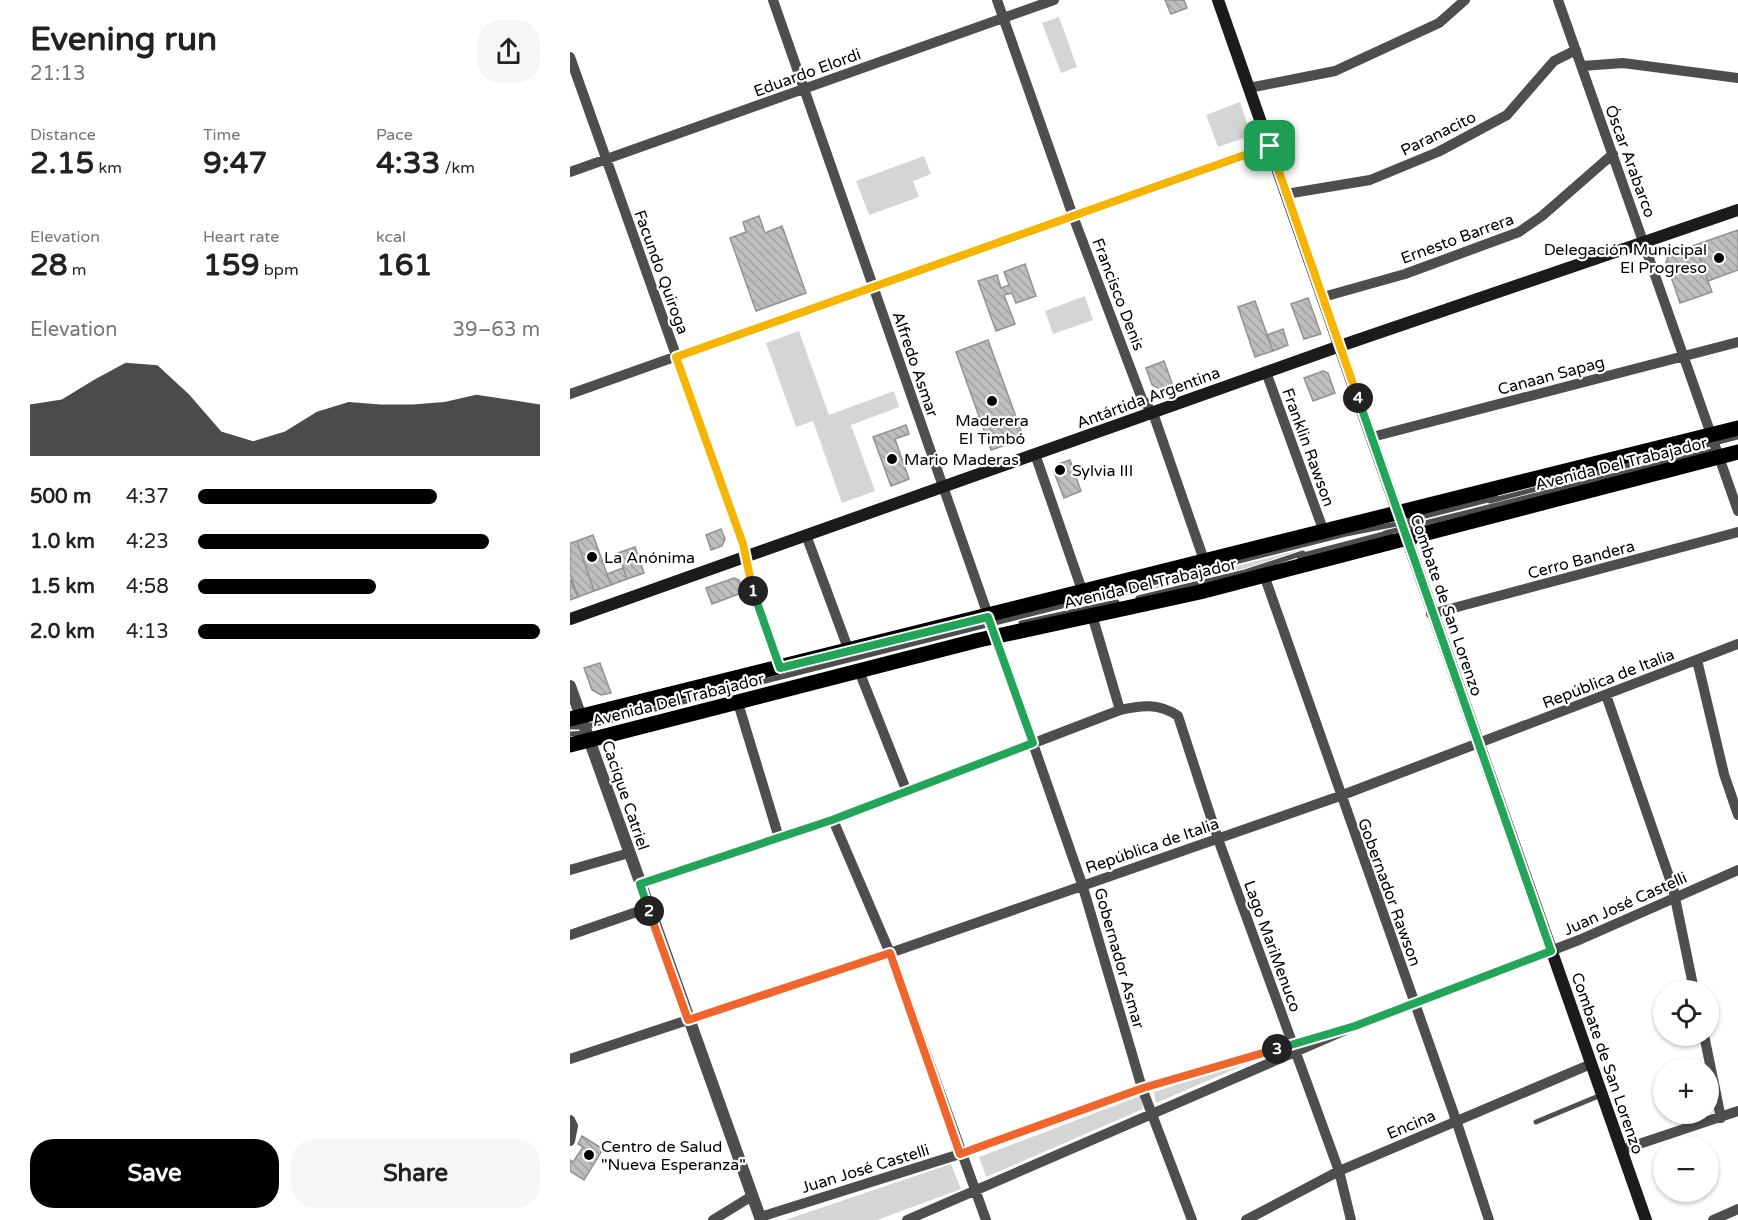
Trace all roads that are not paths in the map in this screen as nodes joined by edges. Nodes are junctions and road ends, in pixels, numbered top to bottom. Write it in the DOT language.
graph roads {
  1 [pos="773,0"];
  2 [pos="997,0"];
  3 [pos="1054,0"];
  4 [pos="1218,0"];
  5 [pos="1465,0"];
  6 [pos="1558,0"];
  7 [pos="1004,18"];
  8 [pos="1576,50"];
  9 [pos="570,57"];
  10 [pos="1582,66"];
  11 [pos="1738,78"];
  12 [pos="1249,88"];
  13 [pos="804,89"];
  14 [pos="1270,146"];
  15 [pos="1613,154"];
  16 [pos="606,159"];
  17 [pos="570,172"];
  18 [pos="1286,194"];
  19 [pos="1738,210"];
  20 [pos="1073,216"];
  21 [pos="1643,243"];
  22 [pos="873,287"];
  23 [pos="1323,297"];
  24 [pos="1738,342"];
  25 [pos="1340,346"];
  26 [pos="1682,356"];
  27 [pos="676,357"];
  28 [pos="1266,372"];
  29 [pos="570,394"];
  30 [pos="1153,413"];
  31 [pos="1738,428"];
  32 [pos="1372,437"];
  33 [pos="1738,437"];
  34 [pos="1738,445"];
  35 [pos="1715,446"];
  36 [pos="1738,452"];
  37 [pos="1035,454"];
  38 [pos="943,487"];
  39 [pos="1494,497"];
  40 [pos="1738,511"];
  41 [pos="1401,526"];
  42 [pos="1324,532"];
  43 [pos="1738,532"];
  44 [pos="806,535"];
  45 [pos="746,557"];
  46 [pos="1302,561"];
  47 [pos="1205,562"];
  48 [pos="1264,575"];
  49 [pos="1083,593"];
  50 [pos="1431,614"];
  51 [pos="1092,615"];
  52 [pos="570,619"];
  53 [pos="992,627"];
  54 [pos="1738,644"];
  55 [pos="849,651"];
  56 [pos="1696,660"];
  57 [pos="780,668"];
  58 [pos="859,671"];
  59 [pos="570,686"];
  60 [pos="1606,695"];
  61 [pos="738,703"];
  62 [pos="1120,710"];
  63 [pos="580,727"];
  64 [pos="570,736"];
  65 [pos="1033,743"];
  66 [pos="570,744"];
  67 [pos="1478,744"];
  68 [pos="907,792"];
  69 [pos="1340,796"];
  70 [pos="1738,815"];
  71 [pos="832,820"];
  72 [pos="779,838"];
  73 [pos="1218,839"];
  74 [pos="629,854"];
  75 [pos="570,870"];
  76 [pos="1738,870"];
  77 [pos="640,884"];
  78 [pos="1082,884"];
  79 [pos="1675,898"];
  80 [pos="648,908"];
  81 [pos="570,935"];
  82 [pos="1551,951"];
  83 [pos="890,953"];
  84 [pos="1692,980"];
  85 [pos="1414,1002"];
  86 [pos="688,1020"];
  87 [pos="1706,1046"];
  88 [pos="1294,1048"];
  89 [pos="570,1059"];
  90 [pos="1591,1064"];
  91 [pos="1143,1088"];
  92 [pos="1602,1095"];
  93 [pos="1738,1111"];
  94 [pos="1152,1113"];
  95 [pos="1721,1118"];
  96 [pos="570,1120"];
  97 [pos="1456,1120"];
  98 [pos="1536,1122"];
  99 [pos="570,1141"];
  100 [pos="1621,1150"];
  101 [pos="960,1154"];
  102 [pos="1339,1171"];
  103 [pos="975,1192"];
  104 [pos="752,1196"];
  105 [pos="1738,1209"];
  106 [pos="760,1218"];
  107 [pos="713,1220"];
  108 [pos="907,1220"];
  109 [pos="986,1220"];
  110 [pos="1192,1220"];
  111 [pos="1246,1220"];
  112 [pos="1352,1220"];
  113 [pos="1489,1220"];
  114 [pos="1646,1220"];
  115 [pos="1713,1220"];
  1 -- 13 [label="street, Alfredo Asmar"];
  2 -- 7 [label="street, Francisco Denis"];
  3 -- 7 [label="street, Eduardo Elordi"];
  4 -- 12 [label="main road, Combate de San Lorenzo"];
  5 -- 12 [label="street"];
  6 -- 8 [label="street, Óscar Arabarco"];
  7 -- 13 [label="street, Eduardo Elordi"];
  7 -- 20 [label="street, Francisco Denis"];
  8 -- 10 [label="street, Óscar Arabarco"];
  8 -- 18 [label="street, Paranacito"];
  9 -- 16 [label="street, Facundo Quiroga"];
  10 -- 11 [label="street"];
  10 -- 15 [label="street, Óscar Arabarco"];
  12 -- 14 [label="main road, Combate de San Lorenzo"];
  13 -- 16 [label="street, Eduardo Elordi"];
  13 -- 22 [label="street, Alfredo Asmar"];
  14 -- 18 [label="main road, Combate de San Lorenzo"];
  14 -- 20 [label="street"];
  15 -- 21 [label="street, Óscar Arabarco"];
  15 -- 23 [label="street, Ernesto Barrera"];
  16 -- 17 [label="street, Eduardo Elordi"];
  16 -- 27 [label="street, Facundo Quiroga"];
  18 -- 23 [label="main road, Combate de San Lorenzo"];
  19 -- 21 [label="main road, Antártida Argentina"];
  20 -- 22 [label="street"];
  20 -- 30 [label="street, Francisco Denis"];
  21 -- 25 [label="main road, Antártida Argentina"];
  21 -- 26 [label="street, Óscar Arabarco"];
  22 -- 27 [label="street"];
  22 -- 38 [label="street, Alfredo Asmar"];
  23 -- 25 [label="main road, Combate de San Lorenzo"];
  24 -- 26 [label="street, Canaan Sapag"];
  25 -- 28 [label="main road, Antártida Argentina"];
  25 -- 32 [label="main road, Combate de San Lorenzo"];
  26 -- 32 [label="street, Canaan Sapag"];
  26 -- 35 [label="street, Óscar Arabarco"];
  27 -- 29 [label="street"];
  27 -- 45 [label="street, Facundo Quiroga"];
  28 -- 30 [label="main road, Antártida Argentina"];
  28 -- 42 [label="street, Franklin Rawson"];
  30 -- 37 [label="main road, Antártida Argentina"];
  30 -- 47 [label="street, Francisco Denis"];
  31 -- 35 [label="main road, Avenida Del Trabajador"];
  32 -- 41 [label="main road, Combate de San Lorenzo"];
  33 -- 35 [label="lane"];
  34 -- 35 [label="lane"];
  35 -- 36 [label="main road, Avenida Del Trabajador"];
  35 -- 40 [label="street, Óscar Arabarco"];
  35 -- 41 [label="main road, Avenida Del Trabajador"];
  35 -- 41 [label="main road, Avenida Del Trabajador"];
  37 -- 38 [label="main road, Antártida Argentina"];
  37 -- 49 [label="street"];
  38 -- 44 [label="main road, Antártida Argentina"];
  38 -- 53 [label="street, Alfredo Asmar"];
  39 -- 39 [label="street"];
  41 -- 42 [label="main road, Avenida Del Trabajador"];
  41 -- 48 [label="main road, Avenida Del Trabajador"];
  41 -- 50 [label="main road, Combate de San Lorenzo"];
  41 -- 53 [label="lane"];
  41 -- 53 [label="lane"];
  42 -- 47 [label="main road, Avenida Del Trabajador"];
  43 -- 50 [label="street, Cerro Bandera"];
  44 -- 45 [label="main road, Antártida Argentina"];
  44 -- 55 [label="street"];
  45 -- 52 [label="main road, Antártida Argentina"];
  45 -- 57 [label="street, Facundo Quiroga"];
  46 -- 46 [label="street"];
  47 -- 49 [label="main road, Avenida Del Trabajador"];
  48 -- 51 [label="main road, Avenida Del Trabajador"];
  48 -- 69 [label="street, Gobernador Rawson"];
  49 -- 53 [label="main road, Avenida Del Trabajador"];
  50 -- 67 [label="main road, Combate de San Lorenzo"];
  51 -- 53 [label="main road, Avenida Del Trabajador"];
  51 -- 62 [label="street"];
  53 -- 55 [label="main road, Avenida Del Trabajador"];
  53 -- 58 [label="main road, Avenida Del Trabajador"];
  53 -- 63 [label="lane"];
  53 -- 65 [label="street, Gobernador Asmar"];
  54 -- 56 [label="street, República de Italia"];
  55 -- 57 [label="main road, Avenida Del Trabajador"];
  56 -- 60 [label="street, República de Italia"];
  56 -- 70 [label="street"];
  57 -- 63 [label="main road, Avenida Del Trabajador"];
  58 -- 61 [label="main road, Avenida Del Trabajador"];
  58 -- 68 [label="street"];
  59 -- 63 [label="street, Cacique Catriel"];
  60 -- 67 [label="street, República de Italia"];
  60 -- 79 [label="street"];
  61 -- 63 [label="main road, Avenida Del Trabajador"];
  61 -- 72 [label="street"];
  62 -- 65 [label="street"];
  62 -- 73 [label="street, Lago MariMenuco"];
  63 -- 64 [label="lane"];
  63 -- 66 [label="main road, Avenida Del Trabajador"];
  63 -- 74 [label="street, Cacique Catriel"];
  64 -- 66 [label="street"];
  65 -- 68 [label="street"];
  65 -- 78 [label="street, Gobernador Asmar"];
  67 -- 69 [label="street, República de Italia"];
  67 -- 82 [label="main road, Combate de San Lorenzo"];
  68 -- 71 [label="street"];
  69 -- 73 [label="street, República de Italia"];
  69 -- 85 [label="street, Gobernador Rawson"];
  71 -- 72 [label="street"];
  71 -- 83 [label="street"];
  72 -- 77 [label="street"];
  73 -- 78 [label="street, República de Italia"];
  73 -- 88 [label="street, Lago MariMenuco"];
  74 -- 75 [label="street"];
  74 -- 77 [label="street, Cacique Catriel"];
  76 -- 79 [label="street, Juan José Castelli"];
  77 -- 80 [label="street, Cacique Catriel"];
  78 -- 83 [label="street, República de Italia"];
  78 -- 91 [label="street, Gobernador Asmar"];
  79 -- 82 [label="street, Juan José Castelli"];
  79 -- 84 [label="street"];
  80 -- 81 [label="street"];
  80 -- 86 [label="street, Cacique Catriel"];
  82 -- 85 [label="street, Juan José Castelli"];
  82 -- 90 [label="main road, Combate de San Lorenzo"];
  83 -- 86 [label="street, República de Italia"];
  83 -- 101 [label="street"];
  85 -- 88 [label="street, Juan José Castelli"];
  85 -- 97 [label="street, Gobernador Rawson"];
  86 -- 89 [label="street, República de Italia"];
  86 -- 104 [label="street, Cacique Catriel"];
  87 -- 95 [label="street"];
  88 -- 91 [label="street, Juan José Castelli"];
  88 -- 94 [label="street, Juan José Castelli"];
  88 -- 102 [label="street, Lago MariMenuco"];
  90 -- 92 [label="main road, Combate de San Lorenzo"];
  90 -- 97 [label="street, Encina"];
  91 -- 94 [label="street, Gobernador Asmar"];
  91 -- 101 [label="street, Juan José Castelli"];
  92 -- 98 [label="lane"];
  92 -- 100 [label="main road, Combate de San Lorenzo"];
  93 -- 95 [label="street"];
  94 -- 103 [label="street, Juan José Castelli"];
  94 -- 110 [label="street, Gobernador Asmar"];
  95 -- 100 [label="street"];
  96 -- 99 [label="street"];
  97 -- 102 [label="street, Encina"];
  97 -- 113 [label="street, Gobernador Rawson"];
  100 -- 114 [label="main road, Combate de San Lorenzo"];
  101 -- 103 [label="street"];
  101 -- 106 [label="street, Juan José Castelli"];
  102 -- 111 [label="street, Encina"];
  102 -- 112 [label="street, Lago MariMenuco"];
  103 -- 108 [label="street, Juan José Castelli"];
  103 -- 109 [label="street"];
  104 -- 106 [label="street, Cacique Catriel"];
  104 -- 107 [label="street"];
  105 -- 115 [label="street"];
}
